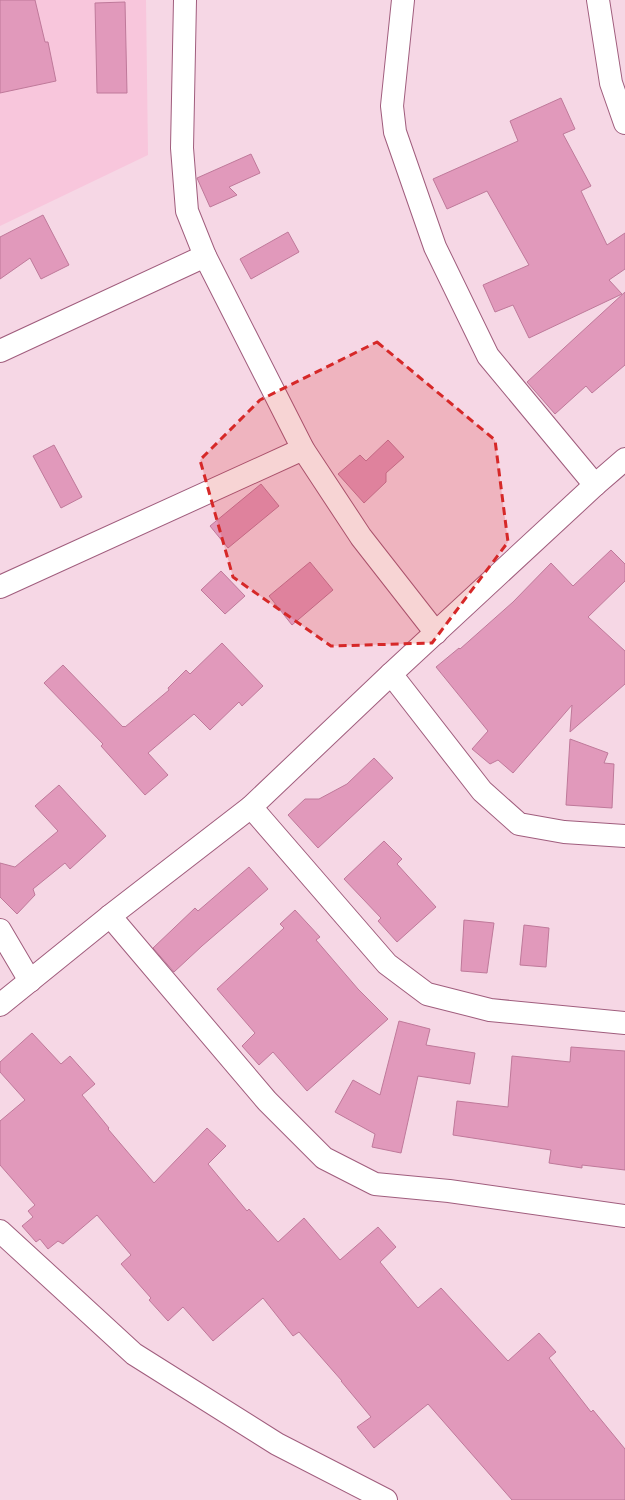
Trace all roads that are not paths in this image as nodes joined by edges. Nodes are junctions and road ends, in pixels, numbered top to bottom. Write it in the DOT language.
graph roads {
  1 [pos="185,0"];
  2 [pos="403,0"];
  3 [pos="598,0"];
  4 [pos="625,123"];
  5 [pos="205,256"];
  6 [pos="0,351"];
  7 [pos="303,449"];
  8 [pos="625,459"];
  9 [pos="595,485"];
  10 [pos="0,587"];
  11 [pos="436,633"];
  12 [pos="391,674"];
  13 [pos="251,808"];
  14 [pos="625,836"];
  15 [pos="110,916"];
  16 [pos="0,930"];
  17 [pos="30,981"];
  18 [pos="0,1005"];
  19 [pos="625,1023"];
  20 [pos="625,1216"];
  21 [pos="0,1231"];
  22 [pos="386,1500"];
  1 -- 5 [label="street"];
  2 -- 9 [label="street"];
  3 -- 4 [label="street"];
  5 -- 6 [label="street"];
  5 -- 7 [label="street"];
  7 -- 10 [label="street"];
  7 -- 11 [label="street"];
  8 -- 9 [label="street"];
  9 -- 11 [label="street"];
  11 -- 12 [label="street"];
  12 -- 13 [label="street"];
  12 -- 14 [label="street"];
  13 -- 15 [label="street"];
  13 -- 19 [label="street"];
  15 -- 17 [label="street"];
  15 -- 20 [label="street"];
  16 -- 17 [label="street"];
  17 -- 18 [label="street"];
  21 -- 22 [label="street"];
}
